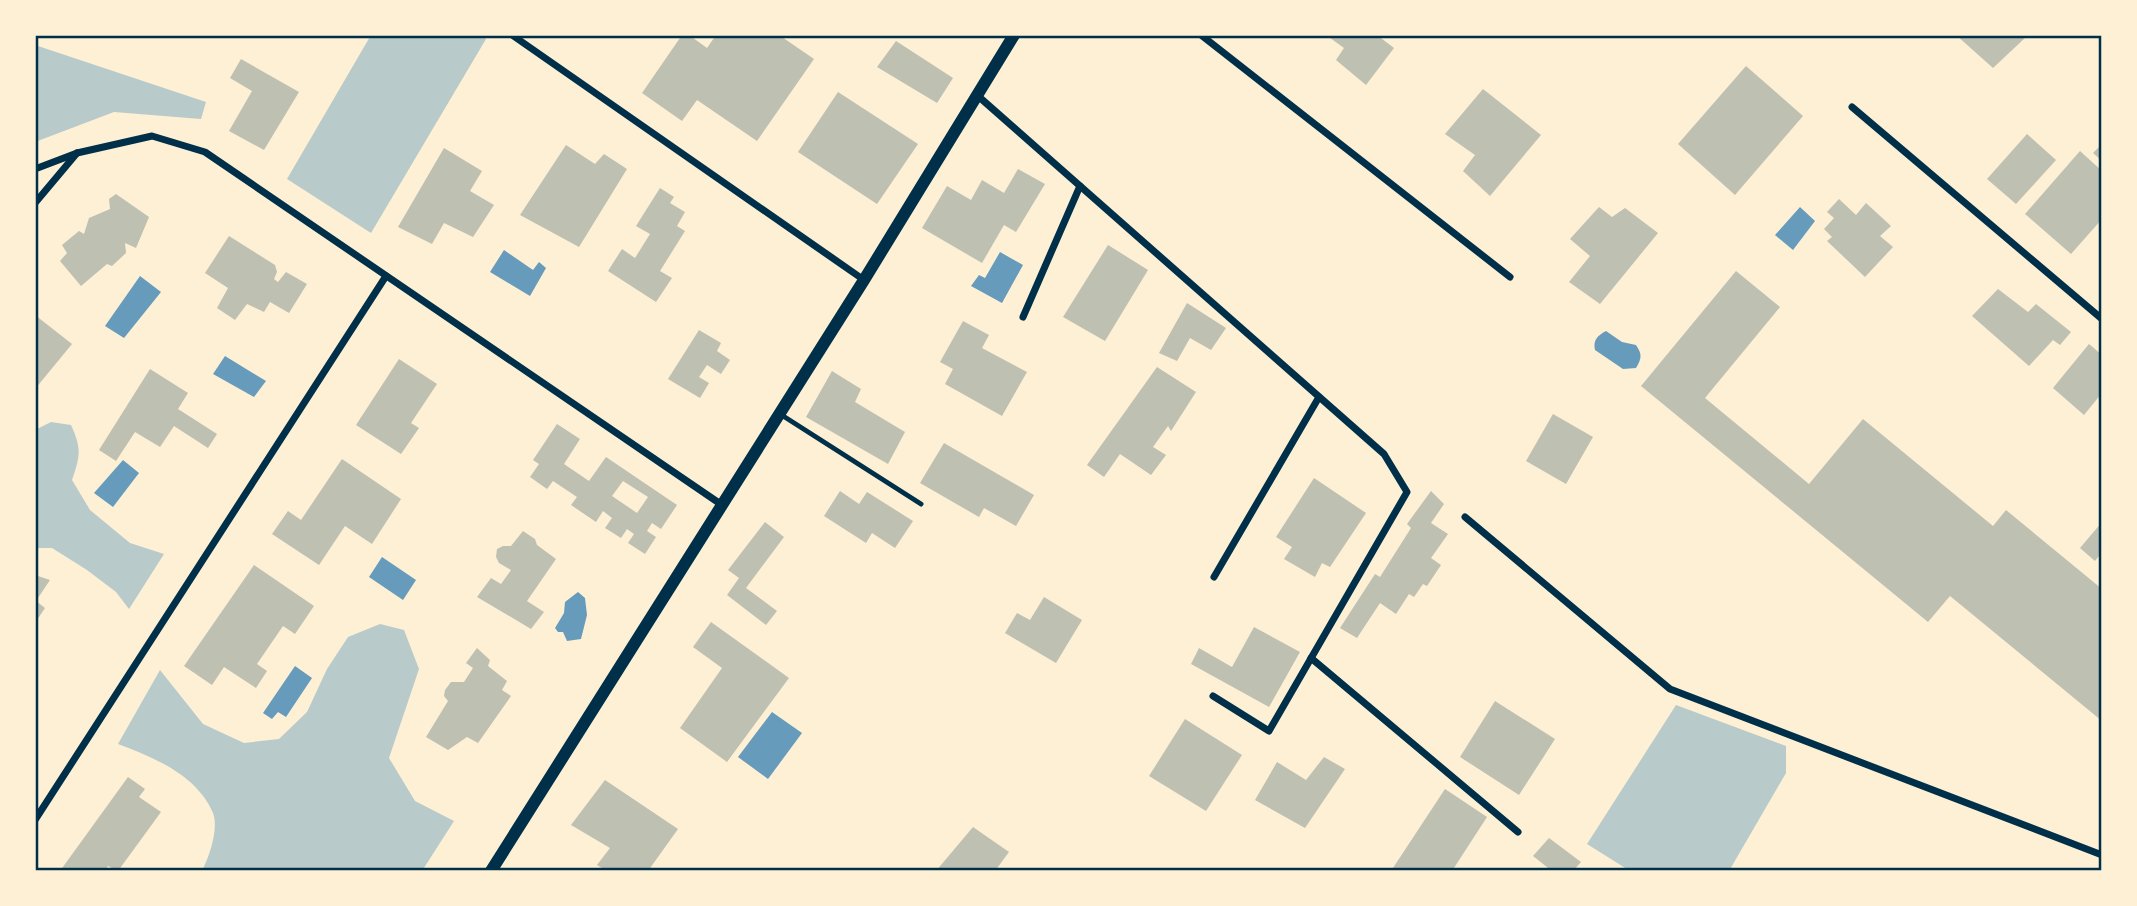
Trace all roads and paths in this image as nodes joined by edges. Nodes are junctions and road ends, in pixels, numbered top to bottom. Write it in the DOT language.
graph roads {
  1 [pos="512,35"];
  2 [pos="1014,35"];
  3 [pos="1201,35"];
  4 [pos="978,96"];
  5 [pos="1853,107"];
  6 [pos="77,153"];
  7 [pos="35,169"];
  8 [pos="1080,186"];
  9 [pos="35,203"];
  10 [pos="386,276"];
  11 [pos="1510,277"];
  12 [pos="864,280"];
  13 [pos="1024,317"];
  14 [pos="2102,319"];
  15 [pos="1319,397"];
  16 [pos="780,414"];
  17 [pos="921,504"];
  18 [pos="722,505"];
  19 [pos="1465,517"];
  20 [pos="1214,577"];
  21 [pos="1311,658"];
  22 [pos="1213,696"];
  23 [pos="35,820"];
  24 [pos="1518,832"];
  25 [pos="2102,855"];
  26 [pos="491,871"];
  1 -- 12 [label="street"];
  2 -- 4 [label="street"];
  3 -- 11 [label="street"];
  4 -- 8 [label="street"];
  4 -- 12 [label="street"];
  5 -- 14 [label="street"];
  6 -- 7 [label="street"];
  6 -- 9 [label="street"];
  6 -- 10 [label="street"];
  8 -- 13 [label="street"];
  8 -- 15 [label="street"];
  10 -- 18 [label="street"];
  10 -- 23 [label="street"];
  12 -- 16 [label="street"];
  15 -- 20 [label="street"];
  15 -- 21 [label="street"];
  16 -- 17 [label="lane"];
  16 -- 18 [label="street"];
  18 -- 26 [label="street"];
  19 -- 25 [label="street"];
  21 -- 22 [label="street"];
  21 -- 24 [label="street"];
}
